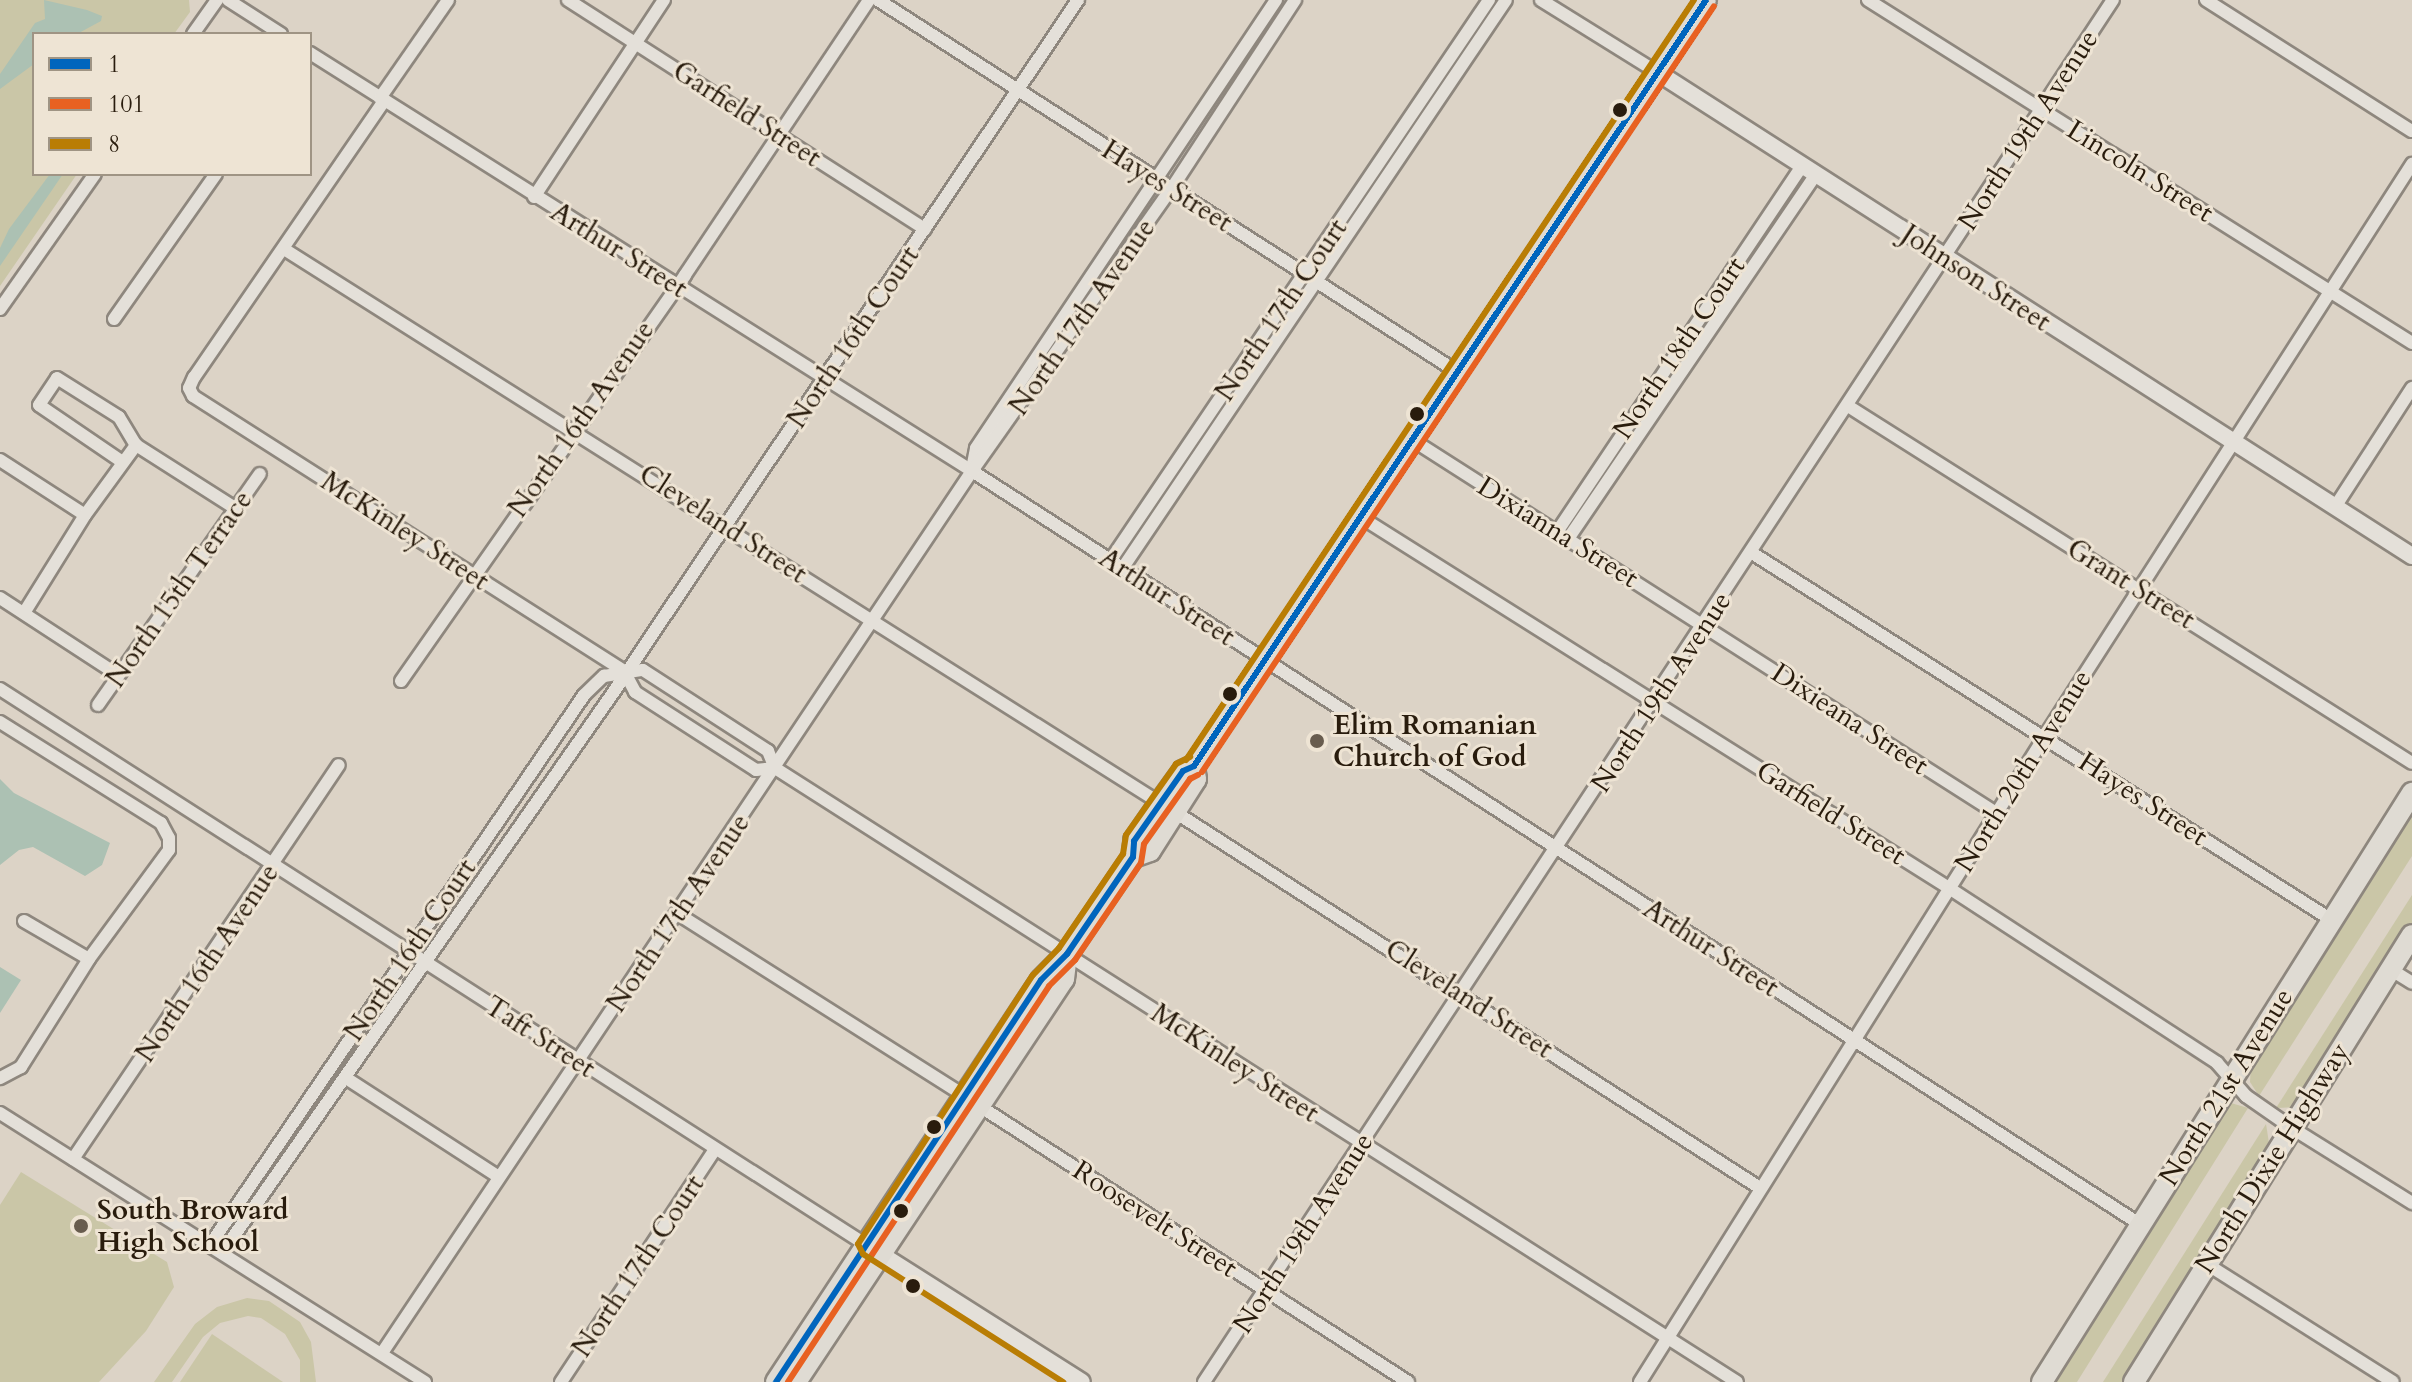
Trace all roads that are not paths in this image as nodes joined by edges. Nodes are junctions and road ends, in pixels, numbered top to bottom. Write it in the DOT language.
graph roads {
  1 [pos="217,0"];
  2 [pos="228,0"];
  3 [pos="448,0"];
  4 [pos="568,0"];
  5 [pos="664,0"];
  6 [pos="869,0"];
  7 [pos="878,0"];
  8 [pos="1078,0"];
  9 [pos="1276,0"];
  10 [pos="1295,0"];
  11 [pos="1489,0"];
  12 [pos="1506,0"];
  13 [pos="1541,0"];
  14 [pos="1706,0"];
  15 [pos="1868,0"];
  16 [pos="2113,0"];
  17 [pos="2206,0"];
  18 [pos="194,32"];
  19 [pos="278,32"];
  20 [pos="636,43"];
  21 [pos="312,54"];
  22 [pos="1456,62"];
  23 [pos="1660,74"];
  24 [pos="1018,90"];
  25 [pos="382,100"];
  26 [pos="2042,109"];
  27 [pos="2412,131"];
  28 [pos="779,135"];
  29 [pos="2412,164"];
  30 [pos="1810,169"];
  31 [pos="94,176"];
  32 [pos="215,176"];
  33 [pos="1158,180"];
  34 [pos="1172,188"];
  35 [pos="534,197"];
  36 [pos="925,229"];
  37 [pos="284,249"];
  38 [pos="1944,258"];
  39 [pos="1310,278"];
  40 [pos="677,287"];
  41 [pos="2329,291"];
  42 [pos="0,309"];
  43 [pos="114,319"];
  44 [pos="2412,343"];
  45 [pos="1456,371"];
  46 [pos="823,380"];
  47 [pos="2412,388"];
  48 [pos="1848,406"];
  49 [pos="574,428"];
  50 [pos="1411,439"];
  51 [pos="2232,440"];
  52 [pos="136,445"];
  53 [pos="0,460"];
  54 [pos="121,461"];
  55 [pos="972,471"];
  56 [pos="260,474"];
  57 [pos="2335,507"];
  58 [pos="235,508"];
  59 [pos="85,515"];
  60 [pos="1359,516"];
  61 [pos="726,526"];
  62 [pos="1563,536"];
  63 [pos="1752,553"];
  64 [pos="2412,556"];
  65 [pos="1110,561"];
  66 [pos="1122,569"];
  67 [pos="473,575"];
  68 [pos="2139,589"];
  69 [pos="0,598"];
  70 [pos="24,613"];
  71 [pos="874,619"];
  72 [pos="1704,626"];
  73 [pos="594,652"];
  74 [pos="1264,659"];
  75 [pos="624,671"];
  76 [pos="118,675"];
  77 [pos="401,681"];
  78 [pos="593,685"];
  79 [pos="0,689"];
  80 [pos="1655,701"];
  81 [pos="98,705"];
  82 [pos="0,722"];
  83 [pos="2045,736"];
  84 [pos="2412,763"];
  85 [pos="339,765"];
  86 [pos="775,768"];
  87 [pos="2412,793"];
  88 [pos="1168,808"];
  89 [pos="1996,813"];
  90 [pos="1558,848"];
  91 [pos="273,867"];
  92 [pos="1949,888"];
  93 [pos="678,914"];
  94 [pos="2330,919"];
  95 [pos="24,921"];
  96 [pos="2412,935"];
  97 [pos="408,953"];
  98 [pos="1067,954"];
  99 [pos="89,959"];
  100 [pos="423,962"];
  101 [pos="2390,969"];
  102 [pos="2412,983"];
  103 [pos="1461,993"];
  104 [pos="1853,1041"];
  105 [pos="577,1062"];
  106 [pos="2232,1077"];
  107 [pos="4,1078"];
  108 [pos="346,1078"];
  109 [pos="973,1102"];
  110 [pos="0,1113"];
  111 [pos="2292,1128"];
  112 [pos="1361,1145"];
  113 [pos="715,1149"];
  114 [pos="73,1159"];
  115 [pos="499,1177"];
  116 [pos="1760,1188"];
  117 [pos="2412,1203"];
  118 [pos="2141,1225"];
  119 [pos="210,1245"];
  120 [pos="876,1251"];
  121 [pos="222,1253"];
  122 [pos="2205,1263"];
  123 [pos="1265,1290"];
  124 [pos="1668,1338"];
  125 [pos="382,1353"];
  126 [pos="425,1382"];
  127 [pos="561,1382"];
  128 [pos="776,1382"];
  129 [pos="796,1382"];
  130 [pos="1082,1382"];
  131 [pos="1204,1382"];
  132 [pos="1408,1382"];
  133 [pos="1640,1382"];
  134 [pos="1737,1382"];
  135 [pos="2042,1382"];
  136 [pos="2134,1382"];
  137 [pos="2393,1382"];
  1 -- 18 [label="street"];
  2 -- 19 [label="street"];
  3 -- 25 [label="street"];
  4 -- 20 [label="street, Garfield Street"];
  5 -- 20 [label="street"];
  6 -- 28 [label="street, North 16th Avenue"];
  7 -- 24 [label="street, Hayes Street"];
  8 -- 24 [label="street, North 16th Court"];
  9 -- 33 [label="street, North 17th Avenue"];
  10 -- 34 [label="street, North 17th Avenue"];
  11 -- 22 [label="street, North 17th Court"];
  12 -- 22 [label="street, North 17th Court"];
  13 -- 23 [label="street, Johnson Street"];
  14 -- 23 [label="main road"];
  15 -- 26 [label="street, Lincoln Street"];
  16 -- 26 [label="street, North 19th Avenue"];
  17 -- 27 [label="street"];
  20 -- 28 [label="street, Garfield Street"];
  20 -- 35 [label="street"];
  21 -- 25 [label="street, Arthur Street"];
  22 -- 39 [label="street, North 17th Court"];
  23 -- 30 [label="street, Johnson Street"];
  23 -- 45 [label="main road"];
  24 -- 33 [label="street, Hayes Street"];
  24 -- 36 [label="street, North 16th Court"];
  25 -- 35 [label="street, Arthur Street"];
  25 -- 37 [label="street"];
  26 -- 38 [label="street, North 19th Avenue"];
  26 -- 41 [label="street, Lincoln Street"];
  28 -- 36 [label="street, Garfield Street"];
  28 -- 40 [label="street, North 16th Avenue"];
  29 -- 41 [label="street, North 20th Avenue"];
  30 -- 38 [label="street, Johnson Street"];
  30 -- 62 [label="street, North 18th Court"];
  31 -- 42 [label="street"];
  32 -- 43 [label="street"];
  33 -- 34 [label="street, Hayes Street"];
  33 -- 55 [label="street, North 17th Avenue"];
  34 -- 39 [label="street, Hayes Street"];
  34 -- 55 [label="street, North 17th Avenue"];
  35 -- 40 [label="street, Arthur Street"];
  36 -- 46 [label="street, North 16th Court"];
  37 -- 49 [label="street, Cleveland Street"];
  37 -- 67 [label="street, McKinley Street"];
  38 -- 48 [label="street, North 19th Avenue"];
  38 -- 51 [label="street, Johnson Street"];
  39 -- 45 [label="street, Hayes Street"];
  39 -- 65 [label="street, North 17th Court"];
  39 -- 66 [label="street, North 17th Court"];
  40 -- 46 [label="street, Arthur Street"];
  40 -- 49 [label="street, North 16th Avenue"];
  41 -- 44 [label="street, Lincoln Street"];
  41 -- 51 [label="street, North 20th Avenue"];
  45 -- 50 [label="main road"];
  46 -- 55 [label="street, Arthur Street"];
  46 -- 61 [label="street, North 16th Court"];
  47 -- 57 [label="street"];
  48 -- 63 [label="street, North 19th Avenue"];
  48 -- 68 [label="street, Grant Street"];
  49 -- 61 [label="street, Cleveland Street"];
  49 -- 67 [label="street, North 16th Avenue"];
  50 -- 60 [label="main road"];
  50 -- 62 [label="street, Dixianna Street"];
  51 -- 57 [label="street, Johnson Street"];
  51 -- 68 [label="street, North 20th Avenue"];
  52 -- 54 [label="street"];
  52 -- 54 [label="street"];
  52 -- 58 [label="street"];
  53 -- 59 [label="street"];
  54 -- 59 [label="street"];
  55 -- 65 [label="street, Arthur Street"];
  55 -- 71 [label="street, North 17th Avenue"];
  56 -- 58 [label="street, North 15th Terrace"];
  57 -- 64 [label="street, Johnson Street"];
  58 -- 76 [label="street, North 15th Terrace"];
  59 -- 70 [label="street"];
  60 -- 74 [label="main road"];
  60 -- 80 [label="street, Garfield Street"];
  61 -- 71 [label="street, Cleveland Street"];
  61 -- 75 [label="street, North 16th Court"];
  62 -- 72 [label="street, Dixianna Street"];
  63 -- 72 [label="street, North 19th Avenue"];
  63 -- 83 [label="street, Hayes Street"];
  65 -- 66 [label="street, Arthur Street"];
  66 -- 74 [label="street, Arthur Street"];
  67 -- 73 [label="street, McKinley Street"];
  67 -- 77 [label="street, North 16th Avenue"];
  68 -- 83 [label="street, North 20th Avenue"];
  68 -- 84 [label="street, Grant Street"];
  69 -- 70 [label="street"];
  70 -- 76 [label="street"];
  71 -- 86 [label="street, North 17th Avenue"];
  71 -- 88 [label="street, Cleveland Street"];
  72 -- 80 [label="street, North 19th Avenue"];
  72 -- 89 [label="street, Dixieana Street"];
  73 -- 75 [label="street, McKinley Street"];
  73 -- 78 [label="street"];
  74 -- 88 [label="main road"];
  74 -- 90 [label="street, Arthur Street"];
  75 -- 78 [label="street"];
  75 -- 86 [label="street, McKinley Street"];
  75 -- 86 [label="street, McKinley Street"];
  75 -- 100 [label="street, North 16th Court"];
  76 -- 81 [label="street, North 15th Terrace"];
  78 -- 97 [label="street, North 16th Court"];
  79 -- 91 [label="street, Taft Street"];
  80 -- 90 [label="street, North 19th Avenue"];
  80 -- 92 [label="street, Garfield Street"];
  82 -- 99 [label="street"];
  83 -- 89 [label="street, North 20th Avenue"];
  83 -- 94 [label="street, Hayes Street"];
  85 -- 91 [label="street, North 16th Avenue"];
  86 -- 93 [label="street, North 17th Avenue"];
  86 -- 98 [label="street, McKinley Street"];
  87 -- 94 [label="main road, North 21st Avenue"];
  88 -- 98 [label="main road"];
  88 -- 103 [label="street, Cleveland Street"];
  89 -- 92 [label="street, North 20th Avenue"];
  90 -- 103 [label="street, North 19th Avenue"];
  90 -- 104 [label="street, Arthur Street"];
  91 -- 97 [label="street, Taft Street"];
  91 -- 114 [label="street, North 16th Avenue"];
  92 -- 104 [label="street, North 20th Avenue"];
  92 -- 106 [label="street, Garfield Street"];
  93 -- 105 [label="street, North 17th Avenue"];
  93 -- 109 [label="street, Roosevelt Street"];
  94 -- 106 [label="main road, North 21st Avenue"];
  95 -- 99 [label="street"];
  96 -- 101 [label="main road, North Dixie Highway"];
  97 -- 100 [label="street, Taft Street"];
  97 -- 119 [label="street, North 16th Court"];
  98 -- 109 [label="main road"];
  98 -- 112 [label="street, McKinley Street"];
  99 -- 107 [label="street"];
  100 -- 105 [label="street, Taft Street"];
  100 -- 108 [label="street, North 16th Court"];
  101 -- 102 [label="street"];
  101 -- 111 [label="main road, North Dixie Highway"];
  103 -- 112 [label="street, North 19th Avenue"];
  103 -- 116 [label="street, Cleveland Street"];
  104 -- 116 [label="street, North 20th Avenue"];
  104 -- 118 [label="street, Arthur Street"];
  105 -- 113 [label="street, Taft Street"];
  105 -- 115 [label="street, North 17th Avenue"];
  106 -- 111 [label="street, Garfield Street"];
  106 -- 118 [label="main road, North 21st Avenue"];
  108 -- 115 [label="street"];
  108 -- 121 [label="street, North 16th Court"];
  109 -- 120 [label="main road"];
  109 -- 123 [label="street, Roosevelt Street"];
  110 -- 114 [label="street"];
  111 -- 117 [label="street, Garfield Street"];
  111 -- 122 [label="main road, North Dixie Highway"];
  112 -- 123 [label="street, North 19th Avenue"];
  112 -- 124 [label="street, McKinley Street"];
  113 -- 120 [label="street, Taft Street"];
  113 -- 127 [label="street, North 17th Court"];
  114 -- 119 [label="street"];
  115 -- 125 [label="street, North 17th Avenue"];
  116 -- 124 [label="street, North 20th Avenue"];
  118 -- 135 [label="main road, North 21st Avenue"];
  119 -- 121 [label="street"];
  120 -- 128 [label="main road"];
  120 -- 129 [label="main road"];
  120 -- 130 [label="street, Taft Street"];
  121 -- 125 [label="street"];
  122 -- 136 [label="main road, North Dixie Highway"];
  122 -- 137 [label="street"];
  123 -- 131 [label="street, North 19th Avenue"];
  123 -- 132 [label="street, Roosevelt Street"];
  124 -- 133 [label="street, North 20th Avenue"];
  124 -- 134 [label="street, McKinley Street"];
  125 -- 126 [label="street"];
}
